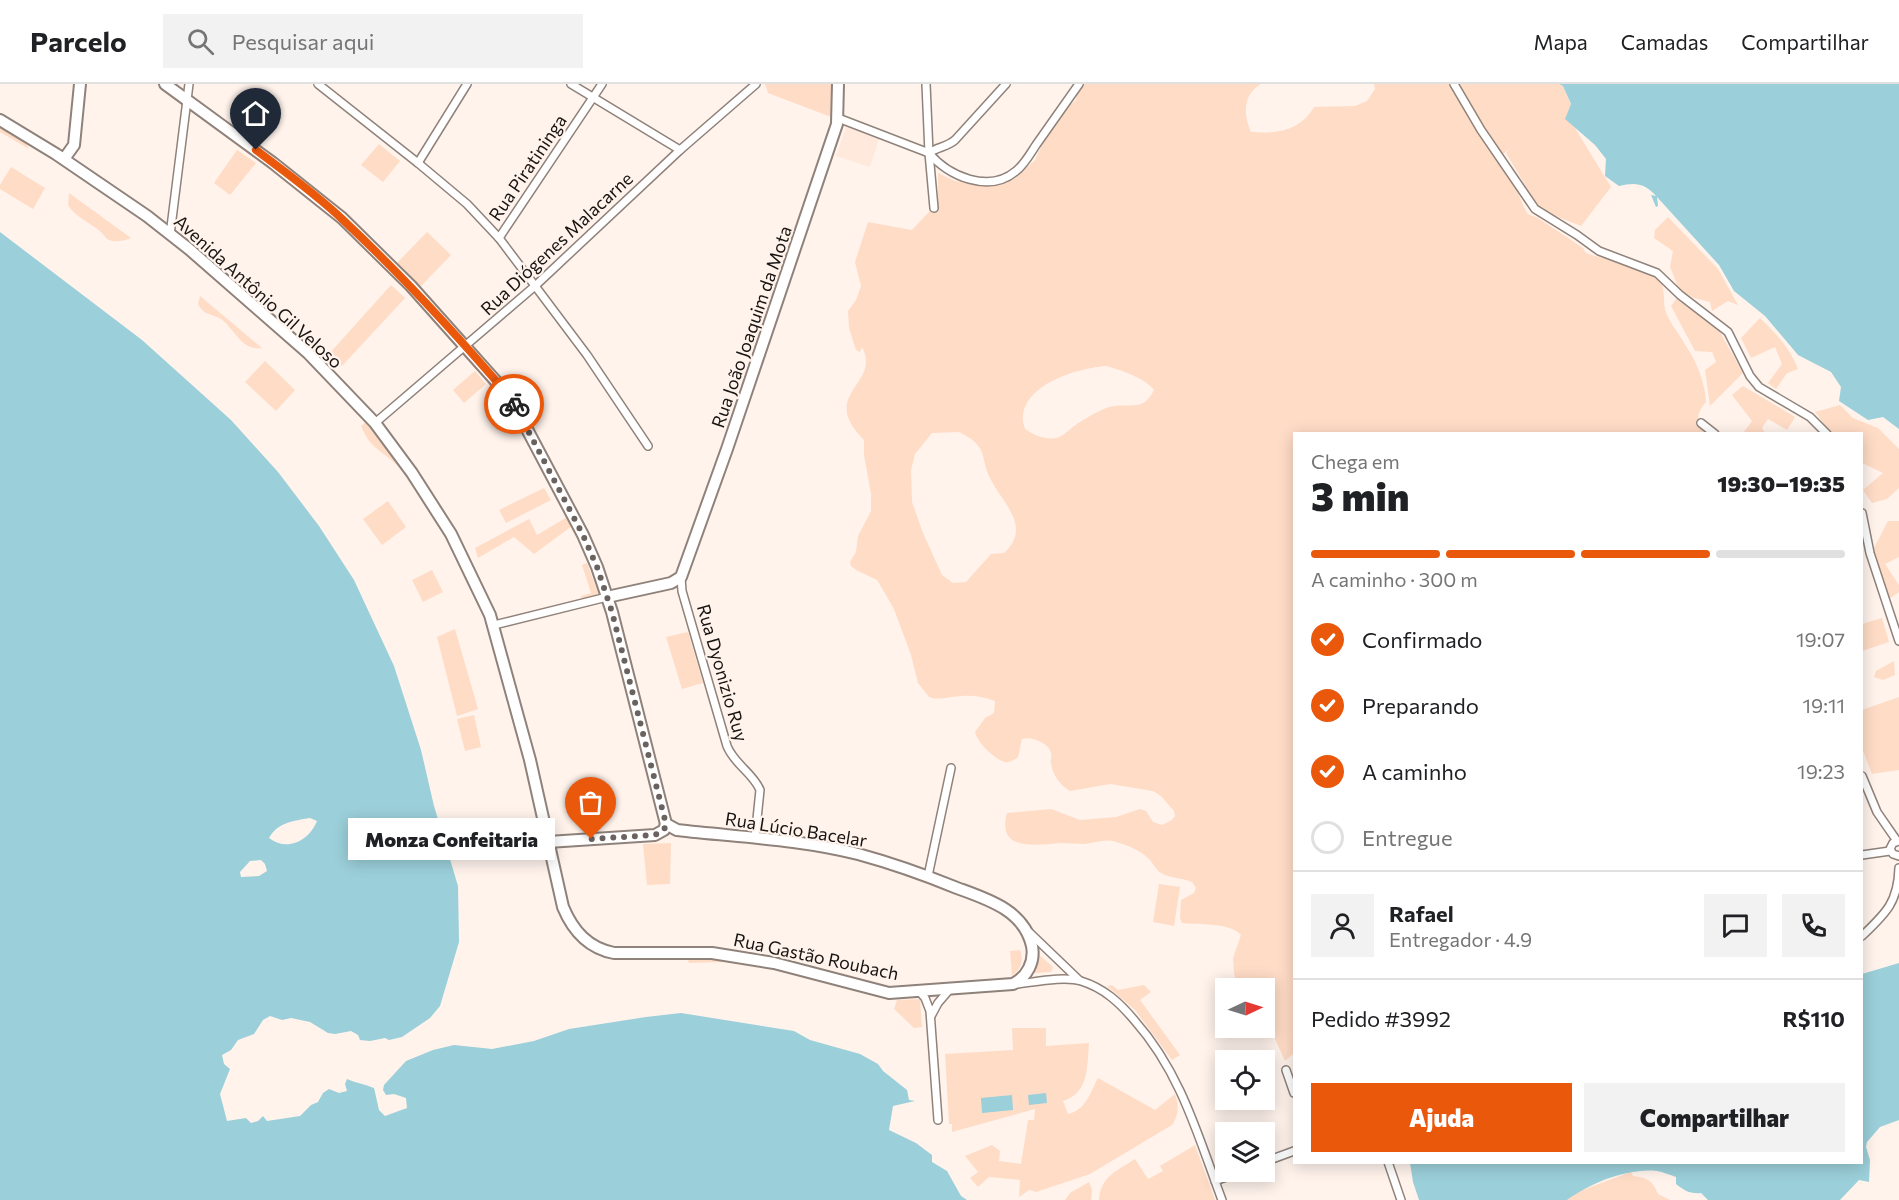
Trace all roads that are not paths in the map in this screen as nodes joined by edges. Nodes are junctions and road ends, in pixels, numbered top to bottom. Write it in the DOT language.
graph roads {
  1 [pos="80,84"];
  2 [pos="165,84"];
  3 [pos="189,84"];
  4 [pos="318,84"];
  5 [pos="467,84"];
  6 [pos="571,84"];
  7 [pos="602,84"];
  8 [pos="756,84"];
  9 [pos="838,84"];
  10 [pos="926,84"];
  11 [pos="1006,84"];
  12 [pos="1079,84"];
  13 [pos="1454,84"];
  14 [pos="327,87"];
  15 [pos="593,98"];
  16 [pos="188,100"];
  17 [pos="838,118"];
  18 [pos="0,120"];
  19 [pos="680,150"];
  20 [pos="929,153"];
  21 [pos="64,159"];
  22 [pos="418,163"];
  23 [pos="934,207"];
  24 [pos="170,235"];
  25 [pos="499,238"];
  26 [pos="535,286"];
  27 [pos="467,347"];
  28 [pos="375,423"];
  29 [pos="1701,423"];
  30 [pos="1713,432"];
  31 [pos="1825,432"];
  32 [pos="648,447"];
  33 [pos="1863,518"];
  34 [pos="1863,548"];
  35 [pos="1870,553"];
  36 [pos="681,577"];
  37 [pos="607,597"];
  38 [pos="494,625"];
  39 [pos="1899,641"];
  40 [pos="951,768"];
  41 [pos="1863,778"];
  42 [pos="666,824"];
  43 [pos="755,838"];
  44 [pos="1898,841"];
  45 [pos="548,842"];
  46 [pos="1890,850"];
  47 [pos="1863,855"];
  48 [pos="1899,856"];
  49 [pos="1899,868"];
  50 [pos="928,876"];
  51 [pos="1020,923"];
  52 [pos="1863,935"];
  53 [pos="1079,980"];
  54 [pos="1013,984"];
  55 [pos="950,989"];
  56 [pos="919,991"];
  57 [pos="931,1016"];
  58 [pos="1286,1070"];
  59 [pos="1293,1090"];
  60 [pos="938,1120"];
  61 [pos="1293,1151"];
  62 [pos="1275,1158"];
  63 [pos="1389,1164"];
  64 [pos="1215,1181"];
  65 [pos="1215,1182"];
  66 [pos="1222,1200"];
  67 [pos="1401,1200"];
  1 -- 21 [label="street"];
  2 -- 16 [label="street"];
  3 -- 16 [label="street"];
  4 -- 14 [label="street"];
  5 -- 22 [label="street"];
  6 -- 15 [label="street"];
  7 -- 15 [label="street, Rua Piratininga"];
  8 -- 19 [label="street, Rua Diógenes Malacarne"];
  9 -- 17 [label="street, Rua João Joaquim da Mota"];
  10 -- 20 [label="street"];
  11 -- 20 [label="street"];
  12 -- 20 [label="street"];
  13 -- 31 [label="street"];
  14 -- 22 [label="street"];
  15 -- 19 [label="street"];
  15 -- 25 [label="street, Rua Piratininga"];
  16 -- 24 [label="street"];
  16 -- 27 [label="street"];
  17 -- 20 [label="street"];
  17 -- 36 [label="street, Rua João Joaquim da Mota"];
  18 -- 21 [label="street, Avenida Antônio Gil Veloso"];
  19 -- 26 [label="street, Rua Diógenes Malacarne"];
  20 -- 23 [label="street"];
  21 -- 24 [label="street, Avenida Antônio Gil Veloso"];
  22 -- 25 [label="street"];
  24 -- 28 [label="street, Avenida Antônio Gil Veloso"];
  25 -- 26 [label="street"];
  26 -- 27 [label="street, Rua Diógenes Malacarne"];
  26 -- 32 [label="street"];
  27 -- 28 [label="street, Rua Diógenes Malacarne"];
  27 -- 37 [label="street"];
  28 -- 38 [label="street, Avenida Antônio Gil Veloso"];
  29 -- 30 [label="street"];
  33 -- 35 [label="street"];
  34 -- 35 [label="street"];
  35 -- 39 [label="street"];
  36 -- 37 [label="street"];
  36 -- 43 [label="street, Rua Dyonizio Ruy"];
  37 -- 38 [label="street"];
  37 -- 42 [label="street"];
  38 -- 45 [label="street, Avenida Antônio Gil Veloso"];
  40 -- 50 [label="street"];
  41 -- 44 [label="street"];
  42 -- 43 [label="street, Rua Lúcio Bacelar"];
  42 -- 45 [label="street"];
  43 -- 50 [label="street, Rua Lúcio Bacelar"];
  44 -- 46 [label="street"];
  45 -- 56 [label="street, Rua Gastão Roubach"];
  46 -- 47 [label="street"];
  46 -- 48 [label="street"];
  49 -- 52 [label="street"];
  50 -- 51 [label="street, Rua Lúcio Bacelar"];
  51 -- 53 [label="street, Rua Lúcio Bacelar"];
  51 -- 54 [label="street"];
  53 -- 54 [label="street, Rua Gastão Roubach"];
  53 -- 64 [label="street"];
  54 -- 55 [label="street, Rua Gastão Roubach"];
  55 -- 56 [label="street, Rua Gastão Roubach"];
  55 -- 57 [label="street"];
  56 -- 57 [label="street"];
  57 -- 60 [label="street"];
  58 -- 59 [label="street"];
  61 -- 62 [label="street"];
  63 -- 67 [label="street"];
  65 -- 66 [label="street"];
}
